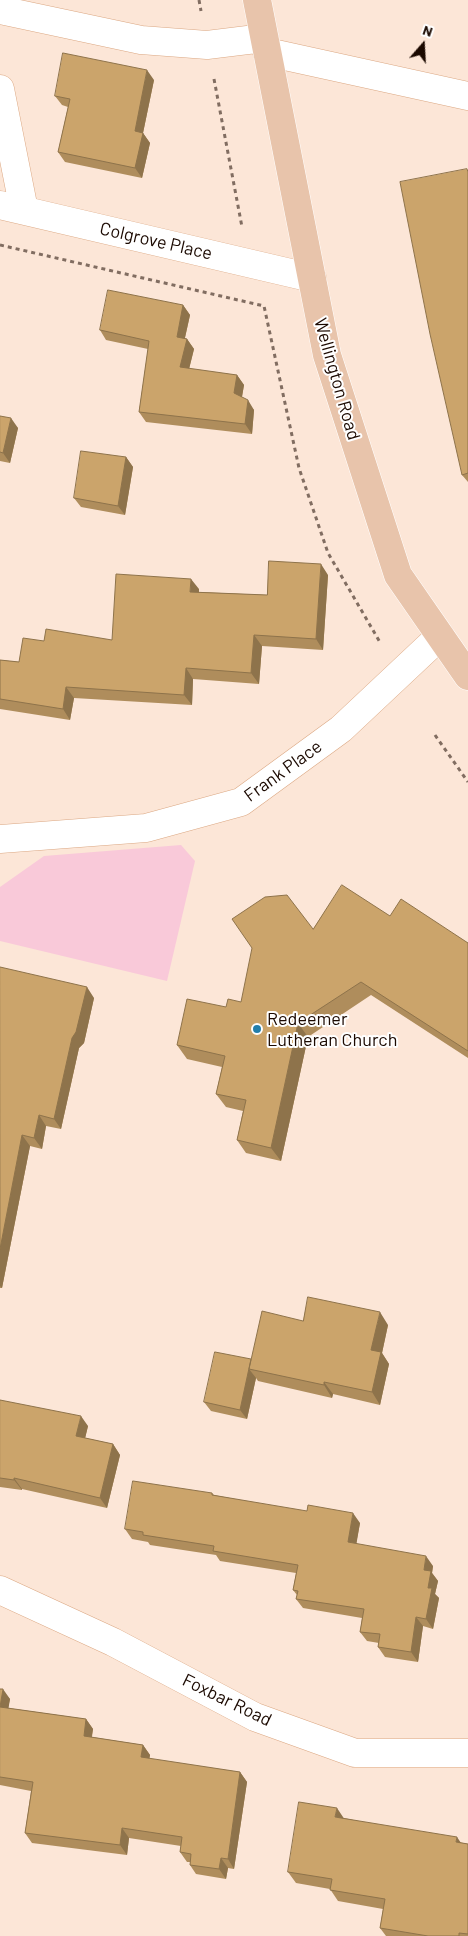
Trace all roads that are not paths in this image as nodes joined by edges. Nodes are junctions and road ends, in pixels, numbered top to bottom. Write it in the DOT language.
graph roads {
  1 [pos="257,0"];
  2 [pos="0,10"];
  3 [pos="266,45"];
  4 [pos="0,89"];
  5 [pos="468,96"];
  6 [pos="12,208"];
  7 [pos="312,278"];
  8 [pos="440,636"];
  9 [pos="468,676"];
  10 [pos="0,839"];
  11 [pos="0,1590"];
  12 [pos="468,1753"];
  1 -- 3 [label="main road, Wellington Road"];
  2 -- 3 [label="street"];
  3 -- 5 [label="street"];
  3 -- 7 [label="main road, Wellington Road"];
  4 -- 6 [label="street"];
  6 -- 7 [label="street, Colgrove Place"];
  7 -- 8 [label="main road, Wellington Road"];
  8 -- 9 [label="main road, Wellington Road"];
  8 -- 10 [label="street, Frank Place"];
  11 -- 12 [label="street, Foxbar Road"];
}
